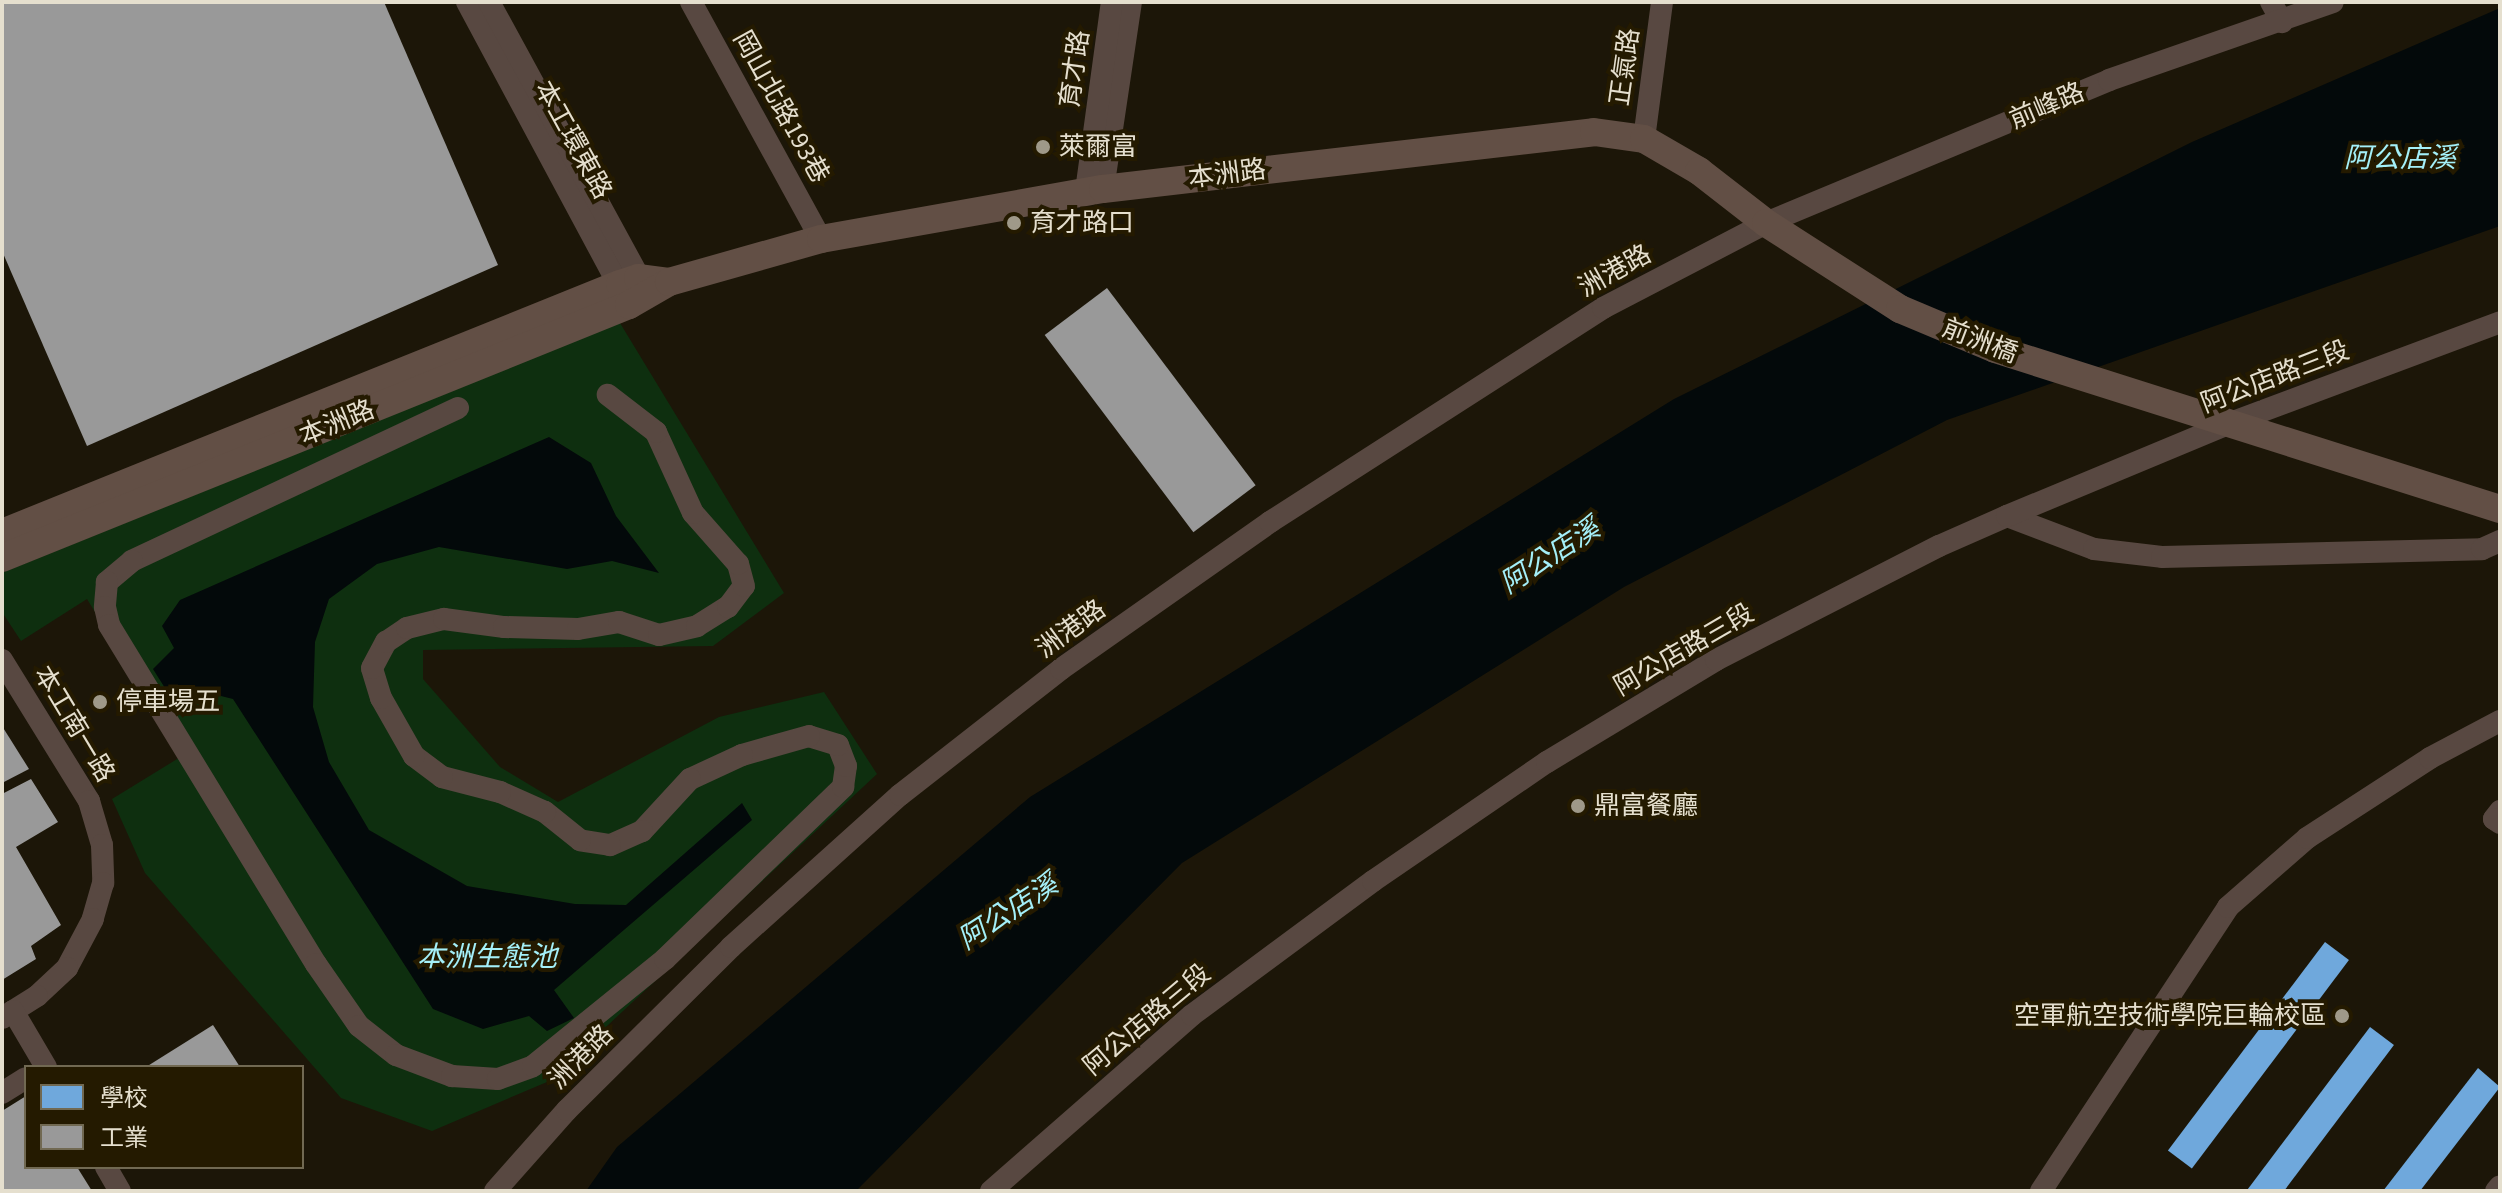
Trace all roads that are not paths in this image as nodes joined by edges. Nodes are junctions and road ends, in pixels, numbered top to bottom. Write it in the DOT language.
graph roads {
  1 [pos="467,2"];
  2 [pos="489,2"];
  3 [pos="691,2"];
  4 [pos="1112,2"];
  5 [pos="1131,2"];
  6 [pos="1662,2"];
  7 [pos="2271,2"];
  8 [pos="2333,2"];
  9 [pos="2282,22"];
  10 [pos="1644,139"];
  11 [pos="1095,190"];
  12 [pos="1766,223"];
  13 [pos="821,239"];
  14 [pos="641,289"];
  15 [pos="2500,322"];
  16 [pos="608,395"];
  17 [pos="458,408"];
  18 [pos="2233,422"];
  19 [pos="2500,509"];
  20 [pos="2007,516"];
  21 [pos="2,533"];
  22 [pos="2500,541"];
  23 [pos="2,558"];
  24 [pos="2,660"];
  25 [pos="2500,721"];
  26 [pos="2500,811"];
  27 [pos="2500,823"];
  28 [pos="8,1014"];
  29 [pos="38,1065"];
  30 [pos="24,1079"];
  31 [pos="2,1093"];
  32 [pos="107,1169"];
  33 [pos="120,1191"];
  34 [pos="495,1191"];
  35 [pos="991,1191"];
  36 [pos="2041,1191"];
  1 -- 14 [label="street, 本工環東路"];
  2 -- 14 [label="street, 本工環東路"];
  3 -- 13 [label="street, 岡山北路193巷"];
  4 -- 11 [label="street, 育才路"];
  5 -- 11 [label="street, 育才路"];
  6 -- 10 [label="street, 正氣路"];
  7 -- 9 [label="street"];
  8 -- 9 [label="street, 前峰路"];
  9 -- 12 [label="street, 前峰路"];
  10 -- 11 [label="main road, 本洲路"];
  10 -- 12 [label="main road, 本洲路"];
  11 -- 13 [label="main road, 本洲路"];
  12 -- 18 [label="main road, 前洲橋"];
  12 -- 34 [label="street, 洲港路"];
  13 -- 14 [label="main road, 本洲路"];
  14 -- 21 [label="main road, 本洲路"];
  14 -- 23 [label="main road, 本洲路"];
  15 -- 18 [label="street, 阿公店路三段"];
  16 -- 17 [label="street"];
  18 -- 19 [label="main road"];
  18 -- 20 [label="street, 阿公店路三段"];
  20 -- 22 [label="street"];
  20 -- 35 [label="street, 阿公店路三段"];
  24 -- 28 [label="street, 本工南一路"];
  25 -- 36 [label="street"];
  26 -- 27 [label="street"];
  28 -- 29 [label="street"];
  30 -- 31 [label="street"];
  32 -- 33 [label="street"];
}
